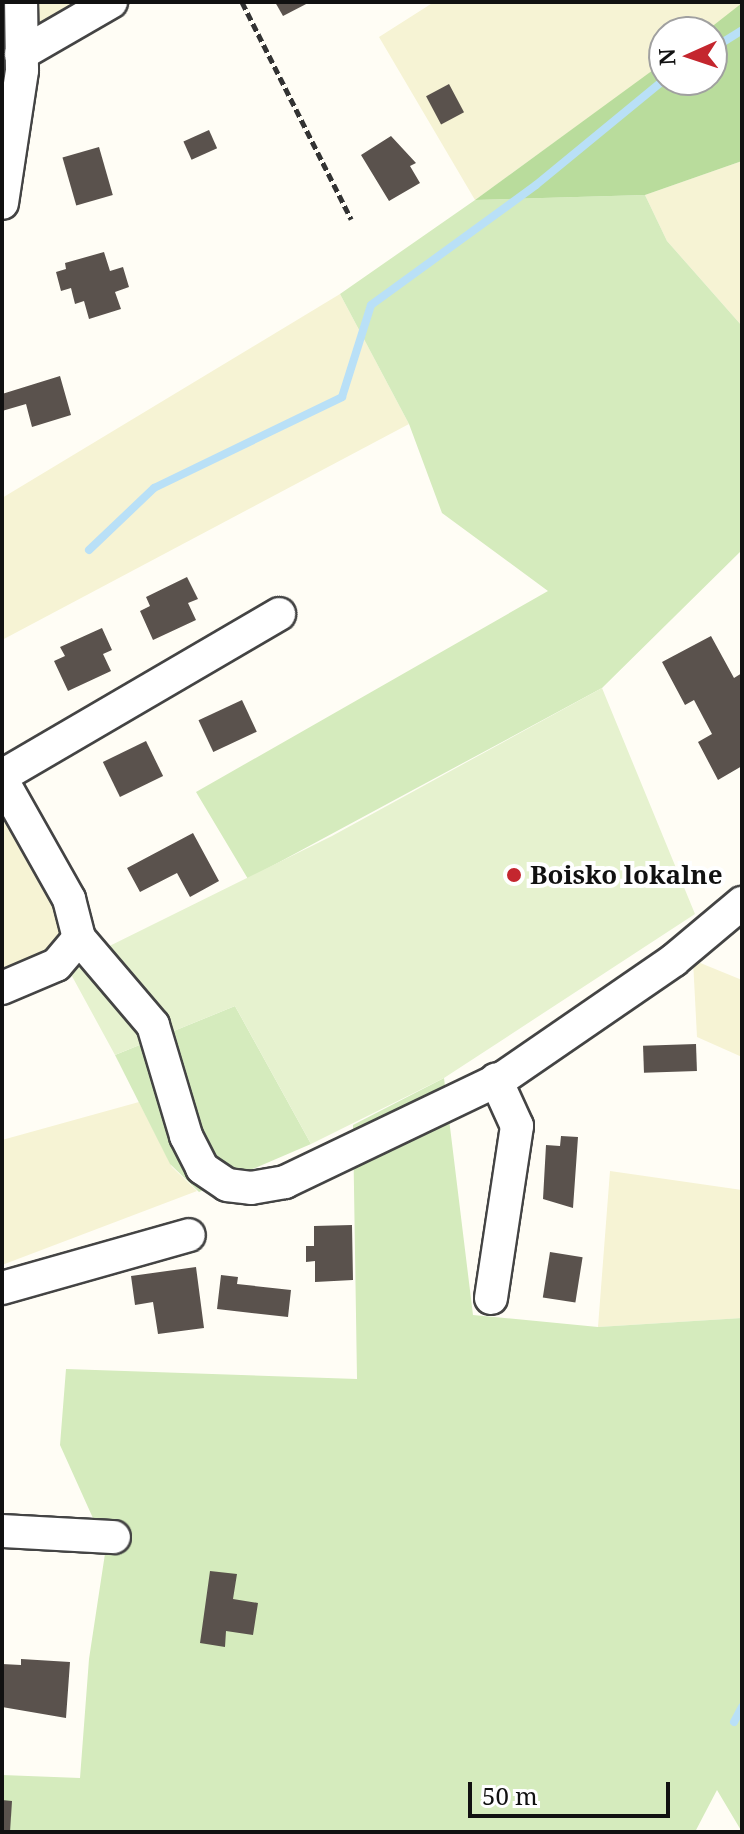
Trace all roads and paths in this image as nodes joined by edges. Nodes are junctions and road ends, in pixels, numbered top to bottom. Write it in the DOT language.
graph roads {
  1 [pos="21,2"];
  2 [pos="111,2"];
  3 [pos="242,2"];
  4 [pos="21,54"];
  5 [pos="2,203"];
  6 [pos="351,219"];
  7 [pos="279,614"];
  8 [pos="2,778"];
  9 [pos="742,903"];
  10 [pos="79,938"];
  11 [pos="2,988"];
  12 [pos="496,1080"];
  13 [pos="189,1235"];
  14 [pos="2,1288"];
  15 [pos="491,1298"];
  16 [pos="2,1531"];
  17 [pos="114,1537"];
  1 -- 4 [label="street"];
  2 -- 4 [label="street"];
  3 -- 6 [label="path"];
  4 -- 5 [label="street"];
  7 -- 8 [label="street"];
  8 -- 10 [label="street"];
  9 -- 12 [label="street"];
  10 -- 11 [label="street"];
  10 -- 12 [label="street"];
  12 -- 15 [label="street"];
  13 -- 14 [label="street"];
  16 -- 17 [label="street"];
}
